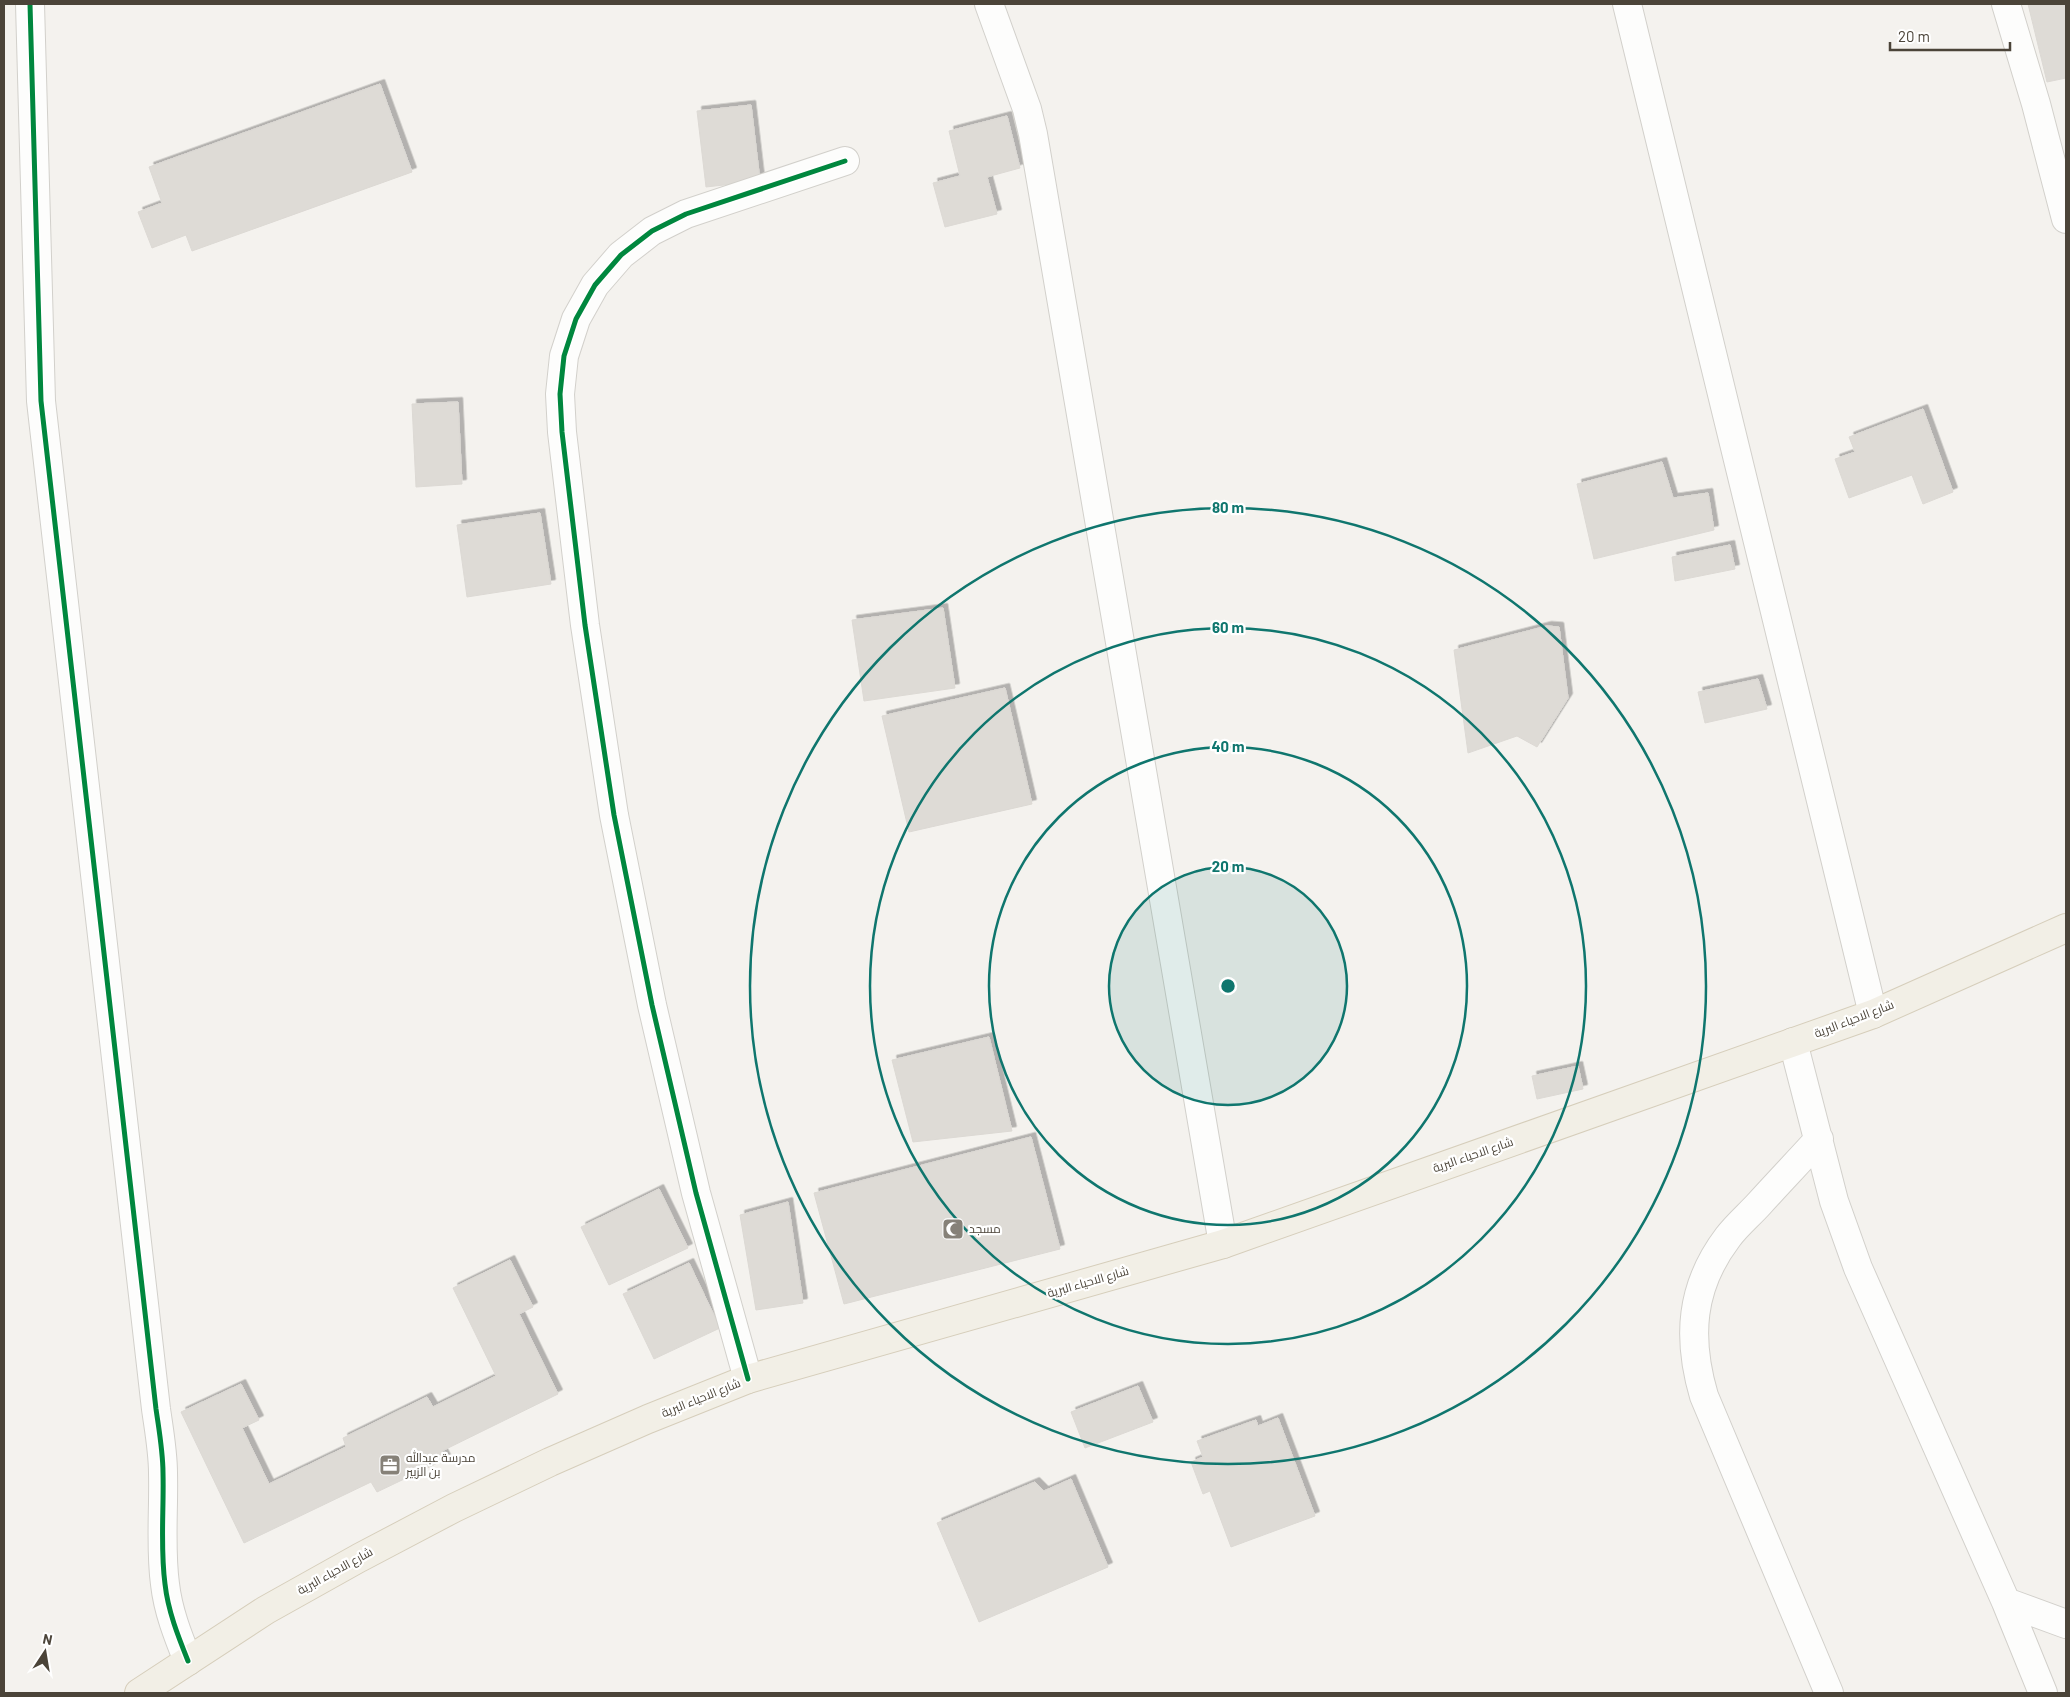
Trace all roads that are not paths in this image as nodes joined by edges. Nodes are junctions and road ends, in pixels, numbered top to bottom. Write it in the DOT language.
graph roads {
  1 [pos="30,4"];
  2 [pos="989,4"];
  3 [pos="1627,4"];
  4 [pos="2006,4"];
  5 [pos="845,161"];
  6 [pos="2066,219"];
  7 [pos="2066,928"];
  8 [pos="1873,1014"];
  9 [pos="1793,1042"];
  10 [pos="1818,1139"];
  11 [pos="1223,1244"];
  12 [pos="748,1379"];
  13 [pos="2006,1602"];
  14 [pos="2066,1624"];
  15 [pos="188,1661"];
  16 [pos="139,1693"];
  17 [pos="1829,1693"];
  18 [pos="2043,1693"];
  1 -- 15 [label="street"];
  2 -- 11 [label="street"];
  3 -- 8 [label="street"];
  4 -- 6 [label="street"];
  5 -- 12 [label="street"];
  7 -- 8 [label="main road, شارع الاحياء البرية"];
  8 -- 9 [label="main road, شارع الاحياء البرية"];
  9 -- 10 [label="street"];
  9 -- 11 [label="main road, شارع الاحياء البرية"];
  10 -- 13 [label="street"];
  10 -- 17 [label="street"];
  11 -- 12 [label="main road, شارع الاحياء البرية"];
  12 -- 15 [label="main road, شارع الاحياء البرية"];
  13 -- 14 [label="street"];
  13 -- 18 [label="street"];
  15 -- 16 [label="main road, شارع الاحياء البرية"];
}
